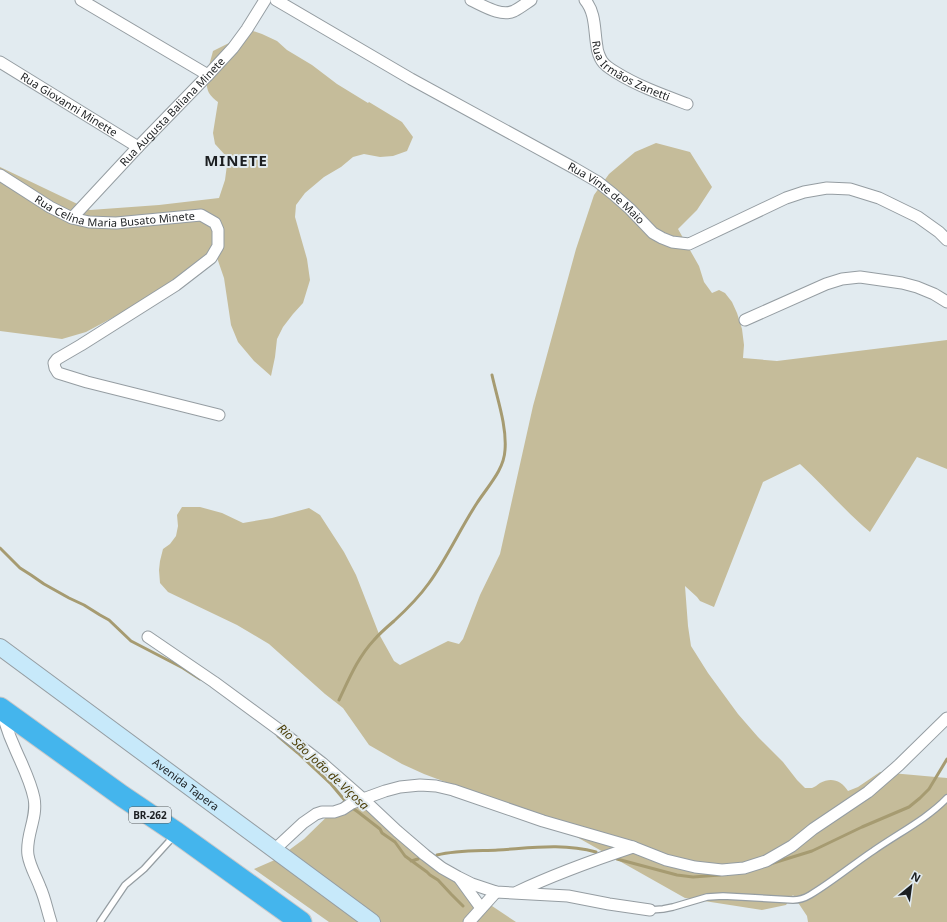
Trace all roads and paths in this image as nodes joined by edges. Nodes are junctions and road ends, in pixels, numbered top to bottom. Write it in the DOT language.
graph roads {
  1 [pos="81,0"];
  2 [pos="265,0"];
  3 [pos="276,0"];
  4 [pos="472,0"];
  5 [pos="530,0"];
  6 [pos="585,0"];
  7 [pos="0,62"];
  8 [pos="208,75"];
  9 [pos="686,104"];
  10 [pos="138,147"];
  11 [pos="0,175"];
  12 [pos="72,218"];
  13 [pos="947,240"];
  14 [pos="947,302"];
  15 [pos="745,320"];
  16 [pos="219,414"];
  17 [pos="148,637"];
  18 [pos="0,647"];
  19 [pos="0,708"];
  20 [pos="947,718"];
  21 [pos="947,798"];
  22 [pos="364,799"];
  23 [pos="177,832"];
  24 [pos="633,847"];
  25 [pos="274,850"];
  26 [pos="458,877"];
  27 [pos="496,892"];
  28 [pos="515,893"];
  29 [pos="482,908"];
  30 [pos="650,910"];
  31 [pos="50,922"];
  32 [pos="100,922"];
  33 [pos="301,922"];
  34 [pos="372,922"];
  35 [pos="469,922"];
  1 -- 8 [label="street"];
  2 -- 8 [label="street, Rua Augusta Baliana Minete"];
  3 -- 13 [label="street, Rua Vinte de Maio"];
  4 -- 5 [label="street"];
  6 -- 9 [label="street, Rua Irmãos Zanetti"];
  7 -- 10 [label="street, Rua Giovanni Minette"];
  8 -- 10 [label="street, Rua Augusta Baliana Minete"];
  10 -- 12 [label="street, Rua Augusta Baliana Minete"];
  11 -- 12 [label="street, Rua Celina Maria Busato Minete"];
  12 -- 16 [label="street, Rua Celina Maria Busato Minete"];
  14 -- 15 [label="street"];
  17 -- 22 [label="street"];
  18 -- 25 [label="street, Avenida Tapera"];
  19 -- 23 [label="highway, BR-262"];
  19 -- 31 [label="street"];
  20 -- 24 [label="street"];
  21 -- 30 [label="lane"];
  22 -- 24 [label="street"];
  22 -- 25 [label="street"];
  22 -- 26 [label="street"];
  23 -- 32 [label="lane"];
  23 -- 33 [label="highway, BR-262"];
  24 -- 28 [label="street"];
  25 -- 34 [label="street, Avenida Tapera"];
  26 -- 27 [label="street"];
  26 -- 29 [label="street"];
  27 -- 28 [label="street"];
  27 -- 29 [label="street"];
  28 -- 30 [label="street"];
  29 -- 35 [label="street"];
}
